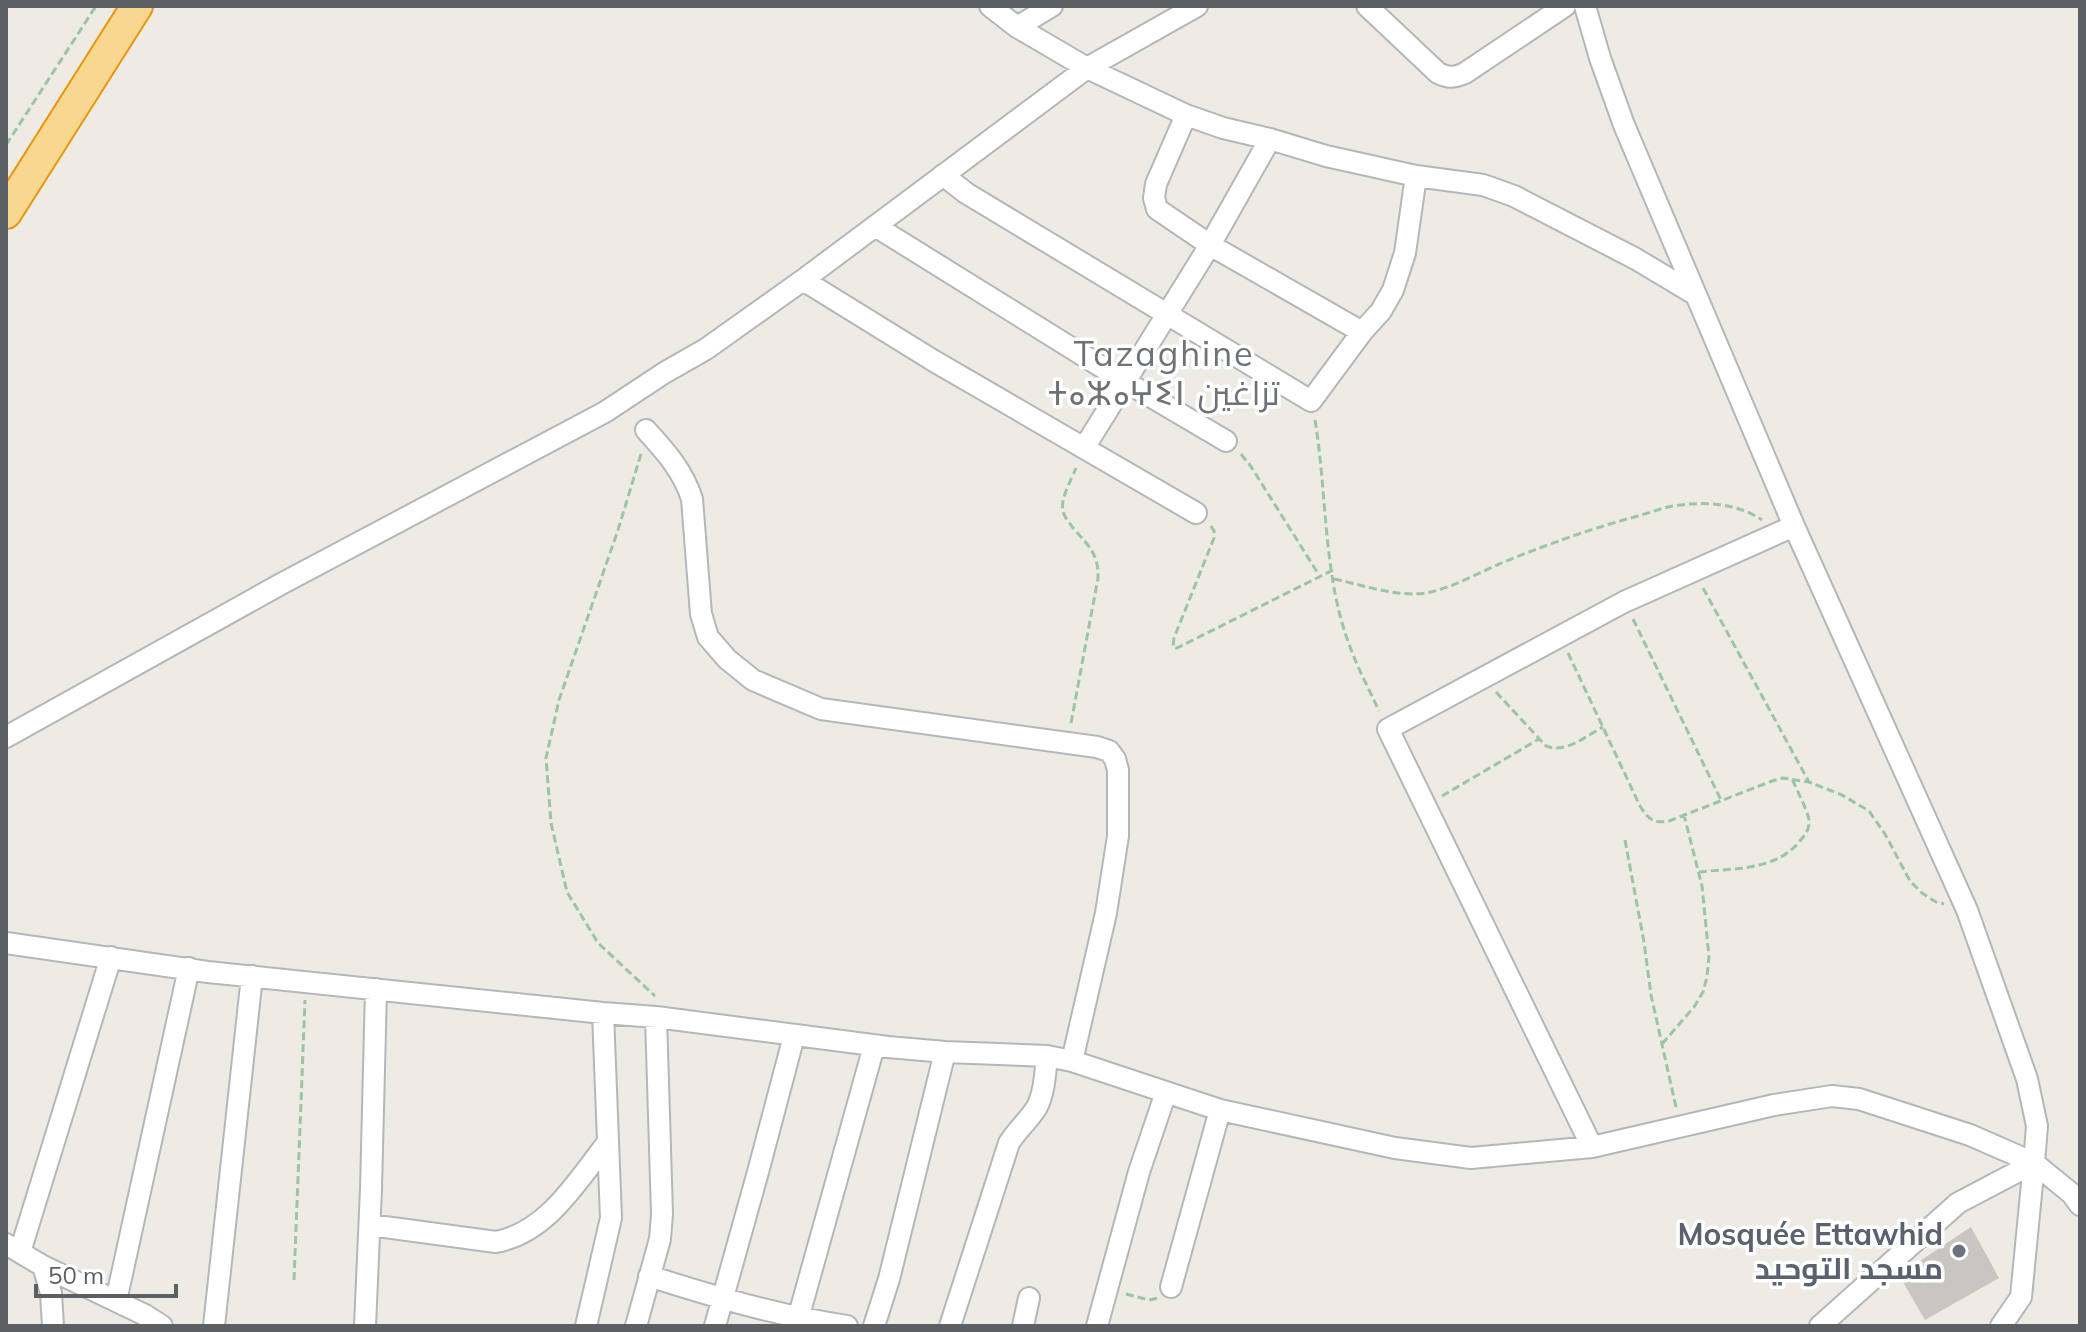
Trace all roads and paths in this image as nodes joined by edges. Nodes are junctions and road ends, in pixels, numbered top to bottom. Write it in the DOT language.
graph roads {
  1 [pos="96,6"];
  2 [pos="113,6"];
  3 [pos="137,6"];
  4 [pos="990,6"];
  5 [pos="1052,6"];
  6 [pos="1197,6"];
  7 [pos="1367,6"];
  8 [pos="1565,6"];
  9 [pos="1585,6"];
  10 [pos="1017,27"];
  11 [pos="1087,68"];
  12 [pos="1186,115"];
  13 [pos="1270,139"];
  14 [pos="6,145"];
  15 [pos="6,174"];
  16 [pos="943,175"];
  17 [pos="1416,176"];
  18 [pos="6,213"];
  19 [pos="875,226"];
  20 [pos="1210,245"];
  21 [pos="803,280"];
  22 [pos="1696,295"];
  23 [pos="1168,315"];
  24 [pos="1362,332"];
  25 [pos="1126,382"];
  26 [pos="1311,401"];
  27 [pos="646,430"];
  28 [pos="1226,441"];
  29 [pos="1084,448"];
  30 [pos="1196,513"];
  31 [pos="1786,529"];
  32 [pos="1333,570"];
  33 [pos="1694,571"];
  34 [pos="1320,576"];
  35 [pos="1334,579"];
  36 [pos="1624,602"];
  37 [pos="1559,635"];
  38 [pos="1483,677"];
  39 [pos="1603,727"];
  40 [pos="1388,729"];
  41 [pos="6,737"];
  42 [pos="1540,739"];
  43 [pos="1068,743"];
  44 [pos="1792,778"];
  45 [pos="1809,782"];
  46 [pos="1721,801"];
  47 [pos="1425,806"];
  48 [pos="1684,815"];
  49 [pos="1625,840"];
  50 [pos="1699,872"];
  51 [pos="1967,910"];
  52 [pos="6,943"];
  53 [pos="111,957"];
  54 [pos="189,968"];
  55 [pos="252,976"];
  56 [pos="306,982"];
  57 [pos="376,989"];
  58 [pos="603,1013"];
  59 [pos="656,1017"];
  60 [pos="681,1021"];
  61 [pos="794,1036"];
  62 [pos="1662,1044"];
  63 [pos="874,1046"];
  64 [pos="945,1052"];
  65 [pos="1047,1056"];
  66 [pos="1072,1061"];
  67 [pos="1166,1092"];
  68 [pos="1220,1110"];
  69 [pos="1680,1126"];
  70 [pos="608,1142"];
  71 [pos="1592,1147"];
  72 [pos="2034,1163"];
  73 [pos="2080,1205"];
  74 [pos="370,1225"];
  75 [pos="13,1248"];
  76 [pos="43,1266"];
  77 [pos="649,1276"];
  78 [pos="294,1280"];
  79 [pos="1171,1287"];
  80 [pos="1107,1290"];
  81 [pos="1029,1298"];
  82 [pos="723,1299"];
  83 [pos="116,1301"];
  84 [pos="149,1322"];
  85 [pos="797,1322"];
  86 [pos="1099,1325"];
  87 [pos="53,1326"];
  88 [pos="214,1326"];
  89 [pos="365,1326"];
  90 [pos="586,1326"];
  91 [pos="636,1326"];
  92 [pos="715,1326"];
  93 [pos="847,1326"];
  94 [pos="874,1326"];
  95 [pos="950,1326"];
  96 [pos="1023,1326"];
  97 [pos="1820,1326"];
  98 [pos="2001,1326"];
  1 -- 14 [label="path"];
  2 -- 15 [label="highway"];
  3 -- 18 [label="highway"];
  4 -- 10 [label="street"];
  5 -- 10 [label="street"];
  6 -- 11 [label="street"];
  7 -- 8 [label="street"];
  9 -- 22 [label="street"];
  10 -- 11 [label="street"];
  11 -- 12 [label="street"];
  11 -- 16 [label="street"];
  12 -- 13 [label="street"];
  12 -- 20 [label="street"];
  13 -- 17 [label="street"];
  13 -- 20 [label="street"];
  16 -- 19 [label="street"];
  16 -- 23 [label="street"];
  17 -- 22 [label="street"];
  17 -- 24 [label="street"];
  19 -- 21 [label="street"];
  19 -- 25 [label="street"];
  20 -- 23 [label="street"];
  20 -- 24 [label="street"];
  21 -- 29 [label="street"];
  21 -- 41 [label="street"];
  22 -- 31 [label="street"];
  23 -- 25 [label="street"];
  23 -- 26 [label="street"];
  24 -- 26 [label="street"];
  25 -- 28 [label="street"];
  25 -- 29 [label="street"];
  26 -- 32 [label="path"];
  27 -- 43 [label="street"];
  27 -- 60 [label="path"];
  28 -- 34 [label="path"];
  29 -- 30 [label="street"];
  29 -- 43 [label="path"];
  30 -- 34 [label="path"];
  31 -- 33 [label="street"];
  31 -- 35 [label="path"];
  31 -- 51 [label="street"];
  32 -- 34 [label="path"];
  32 -- 35 [label="path"];
  33 -- 36 [label="street"];
  33 -- 45 [label="path"];
  35 -- 40 [label="path"];
  36 -- 37 [label="street"];
  36 -- 46 [label="path"];
  37 -- 38 [label="street"];
  37 -- 39 [label="path"];
  38 -- 40 [label="street"];
  38 -- 42 [label="path"];
  39 -- 42 [label="path"];
  39 -- 48 [label="path"];
  40 -- 47 [label="street"];
  42 -- 47 [label="path"];
  43 -- 66 [label="street"];
  44 -- 45 [label="path"];
  44 -- 46 [label="path"];
  44 -- 50 [label="path"];
  45 -- 51 [label="path"];
  46 -- 48 [label="path"];
  47 -- 71 [label="street"];
  48 -- 50 [label="path"];
  49 -- 62 [label="path"];
  50 -- 62 [label="path"];
  51 -- 72 [label="street"];
  52 -- 53 [label="street"];
  53 -- 54 [label="street"];
  53 -- 75 [label="street"];
  54 -- 55 [label="street"];
  54 -- 83 [label="street"];
  55 -- 56 [label="street"];
  55 -- 88 [label="street"];
  56 -- 57 [label="street"];
  56 -- 78 [label="path"];
  57 -- 58 [label="street"];
  57 -- 74 [label="street"];
  58 -- 59 [label="street"];
  58 -- 70 [label="street"];
  59 -- 60 [label="street"];
  59 -- 77 [label="street"];
  60 -- 61 [label="street"];
  61 -- 63 [label="street"];
  61 -- 82 [label="street"];
  62 -- 69 [label="path"];
  63 -- 64 [label="street"];
  63 -- 85 [label="street"];
  64 -- 65 [label="street"];
  64 -- 94 [label="street"];
  65 -- 66 [label="street"];
  65 -- 95 [label="street"];
  66 -- 67 [label="street"];
  67 -- 68 [label="street"];
  67 -- 80 [label="street"];
  68 -- 71 [label="street"];
  68 -- 79 [label="street"];
  69 -- 71 [label="street"];
  69 -- 72 [label="street"];
  70 -- 74 [label="street"];
  70 -- 90 [label="street"];
  72 -- 73 [label="street"];
  72 -- 97 [label="street"];
  72 -- 98 [label="street"];
  74 -- 89 [label="street"];
  75 -- 76 [label="street"];
  76 -- 83 [label="street"];
  76 -- 87 [label="street"];
  77 -- 82 [label="street"];
  77 -- 91 [label="street"];
  79 -- 80 [label="path"];
  80 -- 86 [label="street"];
  81 -- 96 [label="street"];
  82 -- 85 [label="street"];
  82 -- 92 [label="street"];
  83 -- 84 [label="street"];
  85 -- 93 [label="street"];
}
